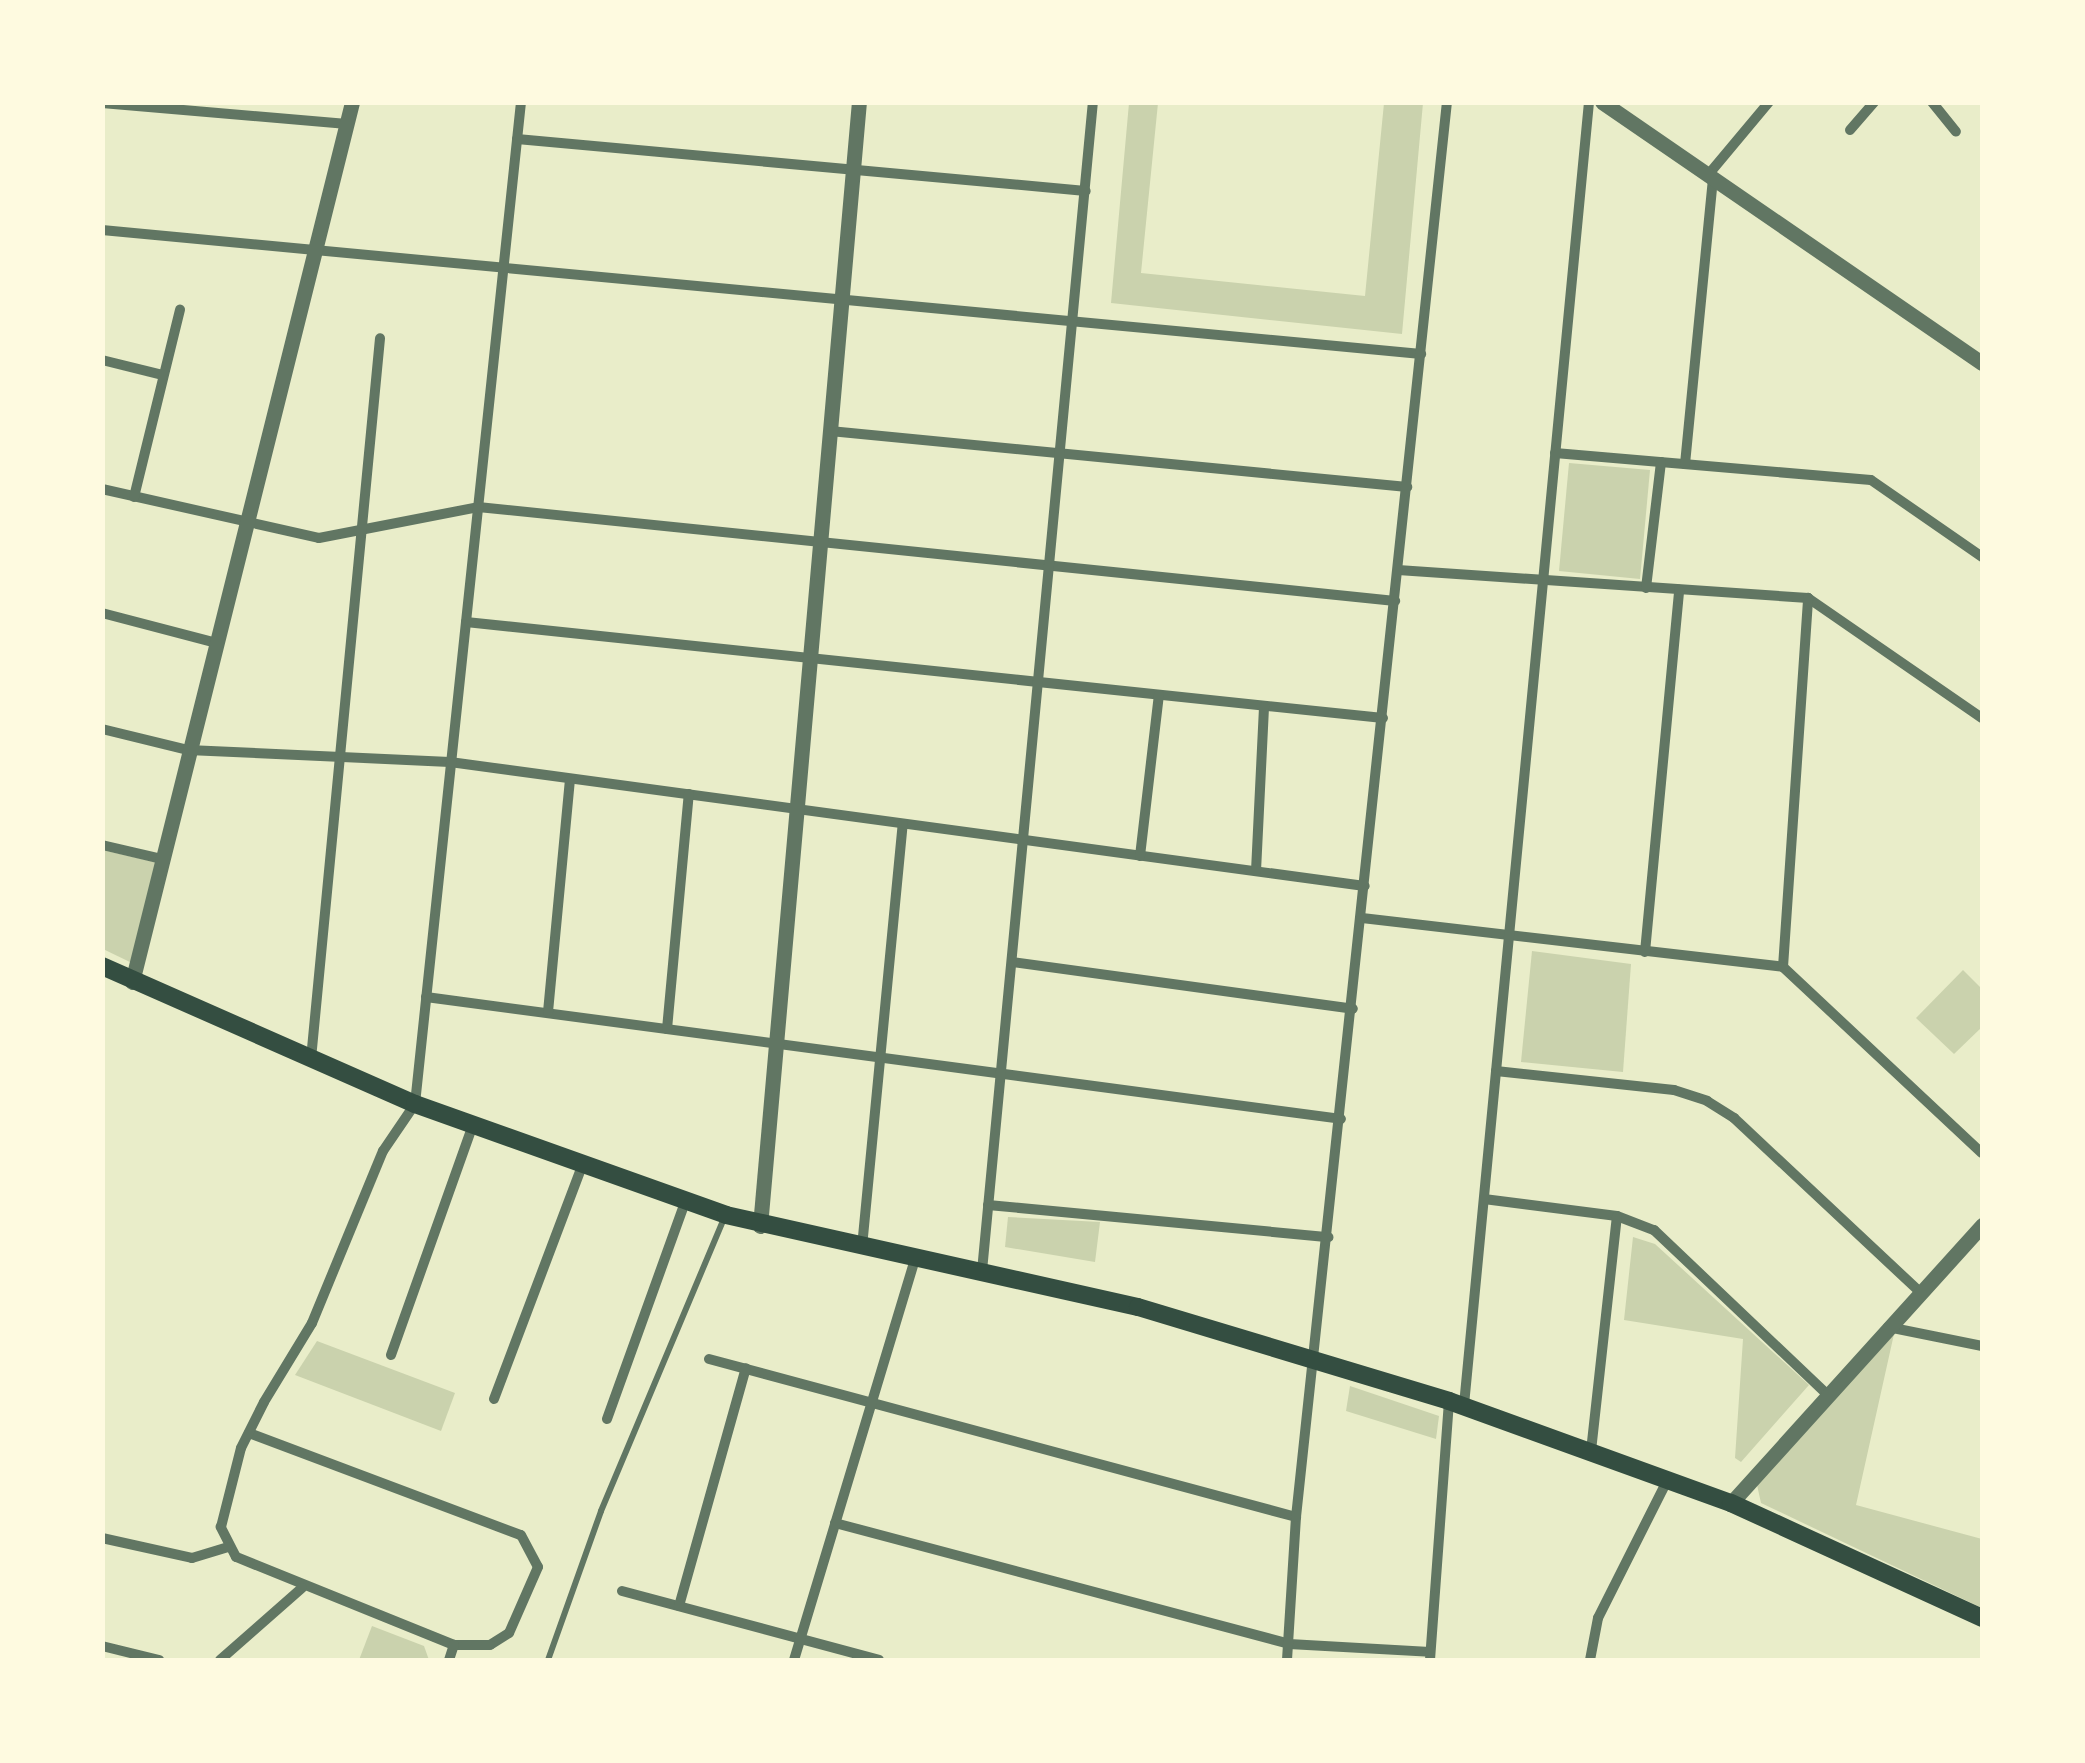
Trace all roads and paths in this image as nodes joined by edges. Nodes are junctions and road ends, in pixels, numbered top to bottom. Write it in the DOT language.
graph roads {
  1 [pos="102,102"];
  2 [pos="352,102"];
  3 [pos="520,102"];
  4 [pos="859,102"];
  5 [pos="1094,102"];
  6 [pos="1447,102"];
  7 [pos="1588,102"];
  8 [pos="1602,102"];
  9 [pos="1769,102"];
  10 [pos="1874,102"];
  11 [pos="1932,102"];
  12 [pos="346,124"];
  13 [pos="1850,130"];
  14 [pos="1956,132"];
  15 [pos="517,139"];
  16 [pos="853,171"];
  17 [pos="1710,177"];
  18 [pos="1086,192"];
  19 [pos="102,230"];
  20 [pos="315,249"];
  21 [pos="504,266"];
  22 [pos="842,299"];
  23 [pos="180,310"];
  24 [pos="1073,320"];
  25 [pos="380,338"];
  26 [pos="1421,354"];
  27 [pos="102,360"];
  28 [pos="1982,363"];
  29 [pos="164,375"];
  30 [pos="830,430"];
  31 [pos="1061,452"];
  32 [pos="1555,453"];
  33 [pos="1661,462"];
  34 [pos="1685,464"];
  35 [pos="1407,487"];
  36 [pos="102,489"];
  37 [pos="134,497"];
  38 [pos="478,506"];
  39 [pos="246,523"];
  40 [pos="361,528"];
  41 [pos="820,542"];
  42 [pos="1982,557"];
  43 [pos="1050,564"];
  44 [pos="1398,570"];
  45 [pos="1543,580"];
  46 [pos="1646,588"];
  47 [pos="1679,590"];
  48 [pos="1808,598"];
  49 [pos="1395,600"];
  50 [pos="102,614"];
  51 [pos="466,622"];
  52 [pos="216,643"];
  53 [pos="810,658"];
  54 [pos="1038,682"];
  55 [pos="1159,695"];
  56 [pos="1264,706"];
  57 [pos="1383,718"];
  58 [pos="1982,718"];
  59 [pos="102,729"];
  60 [pos="188,750"];
  61 [pos="336,757"];
  62 [pos="450,762"];
  63 [pos="570,778"];
  64 [pos="689,794"];
  65 [pos="797,810"];
  66 [pos="903,824"];
  67 [pos="1023,840"];
  68 [pos="102,844"];
  69 [pos="1140,856"];
  70 [pos="162,859"];
  71 [pos="1256,871"];
  72 [pos="1366,886"];
  73 [pos="1362,918"];
  74 [pos="1509,935"];
  75 [pos="1645,952"];
  76 [pos="1012,962"];
  77 [pos="102,966"];
  78 [pos="1783,967"];
  79 [pos="132,982"];
  80 [pos="426,996"];
  81 [pos="1353,1009"];
  82 [pos="548,1012"];
  83 [pos="667,1029"];
  84 [pos="776,1044"];
  85 [pos="879,1058"];
  86 [pos="311,1059"];
  87 [pos="1496,1071"];
  88 [pos="1001,1073"];
  89 [pos="415,1104"];
  90 [pos="1341,1119"];
  91 [pos="473,1125"];
  92 [pos="1982,1153"];
  93 [pos="582,1164"];
  94 [pos="1484,1199"];
  95 [pos="686,1200"];
  96 [pos="988,1205"];
  97 [pos="726,1215"];
  98 [pos="1617,1216"];
  99 [pos="760,1226"];
  100 [pos="1982,1226"];
  101 [pos="1329,1237"];
  102 [pos="862,1247"];
  103 [pos="916,1257"];
  104 [pos="982,1271"];
  105 [pos="1921,1293"];
  106 [pos="1887,1327"];
  107 [pos="1982,1346"];
  108 [pos="391,1355"];
  109 [pos="709,1359"];
  110 [pos="1316,1360"];
  111 [pos="746,1368"];
  112 [pos="1827,1394"];
  113 [pos="494,1399"];
  114 [pos="872,1403"];
  115 [pos="1457,1403"];
  116 [pos="606,1418"];
  117 [pos="249,1432"];
  118 [pos="1591,1451"];
  119 [pos="1668,1478"];
  120 [pos="1732,1503"];
  121 [pos="1296,1517"];
  122 [pos="835,1523"];
  123 [pos="102,1538"];
  124 [pos="227,1547"];
  125 [pos="302,1588"];
  126 [pos="622,1591"];
  127 [pos="679,1606"];
  128 [pos="1982,1618"];
  129 [pos="800,1639"];
  130 [pos="1289,1644"];
  131 [pos="454,1645"];
  132 [pos="102,1646"];
  133 [pos="1430,1656"];
  134 [pos="160,1660"];
  135 [pos="220,1660"];
  136 [pos="449,1660"];
  137 [pos="548,1660"];
  138 [pos="794,1660"];
  139 [pos="879,1660"];
  140 [pos="1288,1660"];
  141 [pos="1590,1660"];
  1 -- 12 [label="street"];
  2 -- 12 [label="street"];
  3 -- 15 [label="street"];
  4 -- 16 [label="street"];
  5 -- 18 [label="street"];
  6 -- 26 [label="street"];
  7 -- 32 [label="street"];
  8 -- 17 [label="street"];
  9 -- 17 [label="street"];
  10 -- 13 [label="street"];
  11 -- 14 [label="street"];
  12 -- 20 [label="street"];
  15 -- 16 [label="street"];
  15 -- 21 [label="street"];
  16 -- 18 [label="street"];
  16 -- 22 [label="street"];
  17 -- 28 [label="street"];
  17 -- 34 [label="street"];
  18 -- 24 [label="street"];
  19 -- 20 [label="street"];
  20 -- 21 [label="street"];
  20 -- 39 [label="street"];
  21 -- 22 [label="street"];
  21 -- 38 [label="street"];
  22 -- 24 [label="street"];
  22 -- 30 [label="street"];
  23 -- 29 [label="street"];
  24 -- 26 [label="street"];
  24 -- 31 [label="street"];
  25 -- 40 [label="street"];
  26 -- 35 [label="street"];
  27 -- 29 [label="street"];
  29 -- 37 [label="street"];
  30 -- 31 [label="street"];
  30 -- 41 [label="street"];
  31 -- 35 [label="street"];
  31 -- 43 [label="street"];
  32 -- 33 [label="street"];
  32 -- 45 [label="street"];
  33 -- 34 [label="street"];
  33 -- 46 [label="street"];
  34 -- 42 [label="street"];
  35 -- 44 [label="street"];
  36 -- 37 [label="street"];
  37 -- 39 [label="street"];
  38 -- 40 [label="street"];
  38 -- 41 [label="street"];
  38 -- 51 [label="street"];
  39 -- 40 [label="street"];
  39 -- 52 [label="street"];
  40 -- 61 [label="street"];
  41 -- 43 [label="street"];
  41 -- 53 [label="street"];
  43 -- 49 [label="street"];
  43 -- 54 [label="street"];
  44 -- 45 [label="street"];
  44 -- 49 [label="street"];
  45 -- 46 [label="street"];
  45 -- 74 [label="street"];
  46 -- 47 [label="street"];
  47 -- 48 [label="street"];
  47 -- 75 [label="street"];
  48 -- 58 [label="street"];
  48 -- 78 [label="street"];
  49 -- 57 [label="street"];
  50 -- 52 [label="street"];
  51 -- 53 [label="street"];
  51 -- 62 [label="street"];
  52 -- 60 [label="street"];
  53 -- 54 [label="street"];
  53 -- 65 [label="street"];
  54 -- 55 [label="street"];
  54 -- 67 [label="street"];
  55 -- 56 [label="street"];
  55 -- 69 [label="street"];
  56 -- 57 [label="street"];
  56 -- 71 [label="street"];
  57 -- 72 [label="street"];
  59 -- 60 [label="street"];
  60 -- 61 [label="street"];
  60 -- 70 [label="street"];
  61 -- 62 [label="street"];
  61 -- 86 [label="street"];
  62 -- 63 [label="street"];
  62 -- 80 [label="street"];
  63 -- 64 [label="street"];
  63 -- 82 [label="street"];
  64 -- 65 [label="street"];
  64 -- 83 [label="street"];
  65 -- 66 [label="street"];
  65 -- 84 [label="street"];
  66 -- 67 [label="street"];
  66 -- 85 [label="street"];
  67 -- 69 [label="street"];
  67 -- 76 [label="street"];
  68 -- 70 [label="street"];
  69 -- 71 [label="street"];
  70 -- 79 [label="street"];
  71 -- 72 [label="street"];
  72 -- 73 [label="street"];
  73 -- 74 [label="street"];
  73 -- 81 [label="street"];
  74 -- 75 [label="street"];
  74 -- 87 [label="street"];
  75 -- 78 [label="street"];
  76 -- 81 [label="street"];
  76 -- 88 [label="street"];
  77 -- 79 [label="main road"];
  78 -- 92 [label="street"];
  79 -- 86 [label="main road"];
  80 -- 82 [label="street"];
  80 -- 89 [label="street"];
  81 -- 90 [label="street"];
  82 -- 83 [label="street"];
  83 -- 84 [label="street"];
  84 -- 85 [label="street"];
  84 -- 99 [label="street"];
  85 -- 88 [label="street"];
  85 -- 102 [label="street"];
  86 -- 89 [label="main road"];
  87 -- 94 [label="street"];
  87 -- 105 [label="street"];
  88 -- 90 [label="street"];
  88 -- 96 [label="street"];
  89 -- 91 [label="main road"];
  89 -- 117 [label="street"];
  90 -- 101 [label="street"];
  91 -- 93 [label="main road"];
  91 -- 108 [label="street"];
  93 -- 95 [label="main road"];
  93 -- 113 [label="street"];
  94 -- 98 [label="street"];
  94 -- 115 [label="street"];
  95 -- 97 [label="main road"];
  95 -- 116 [label="street"];
  96 -- 101 [label="street"];
  96 -- 104 [label="street"];
  97 -- 99 [label="main road"];
  97 -- 137 [label="lane"];
  98 -- 112 [label="street"];
  98 -- 118 [label="street"];
  99 -- 102 [label="main road"];
  100 -- 105 [label="street"];
  101 -- 110 [label="street"];
  102 -- 103 [label="main road"];
  103 -- 104 [label="main road"];
  103 -- 114 [label="street"];
  104 -- 110 [label="main road"];
  105 -- 106 [label="street"];
  106 -- 107 [label="street"];
  106 -- 112 [label="street"];
  109 -- 111 [label="street"];
  110 -- 115 [label="main road"];
  110 -- 121 [label="street"];
  111 -- 114 [label="street"];
  111 -- 127 [label="street"];
  112 -- 120 [label="street"];
  114 -- 121 [label="street"];
  114 -- 122 [label="street"];
  115 -- 118 [label="main road"];
  115 -- 133 [label="street"];
  117 -- 124 [label="street"];
  117 -- 131 [label="street"];
  118 -- 119 [label="main road"];
  119 -- 120 [label="main road"];
  119 -- 141 [label="street"];
  120 -- 128 [label="main road"];
  121 -- 130 [label="street"];
  122 -- 129 [label="street"];
  122 -- 130 [label="street"];
  123 -- 124 [label="street"];
  124 -- 125 [label="street"];
  125 -- 131 [label="street"];
  125 -- 135 [label="street"];
  126 -- 127 [label="street"];
  127 -- 129 [label="street"];
  129 -- 138 [label="street"];
  129 -- 139 [label="street"];
  130 -- 133 [label="street"];
  130 -- 140 [label="street"];
  131 -- 136 [label="street"];
  132 -- 134 [label="street"];
}
